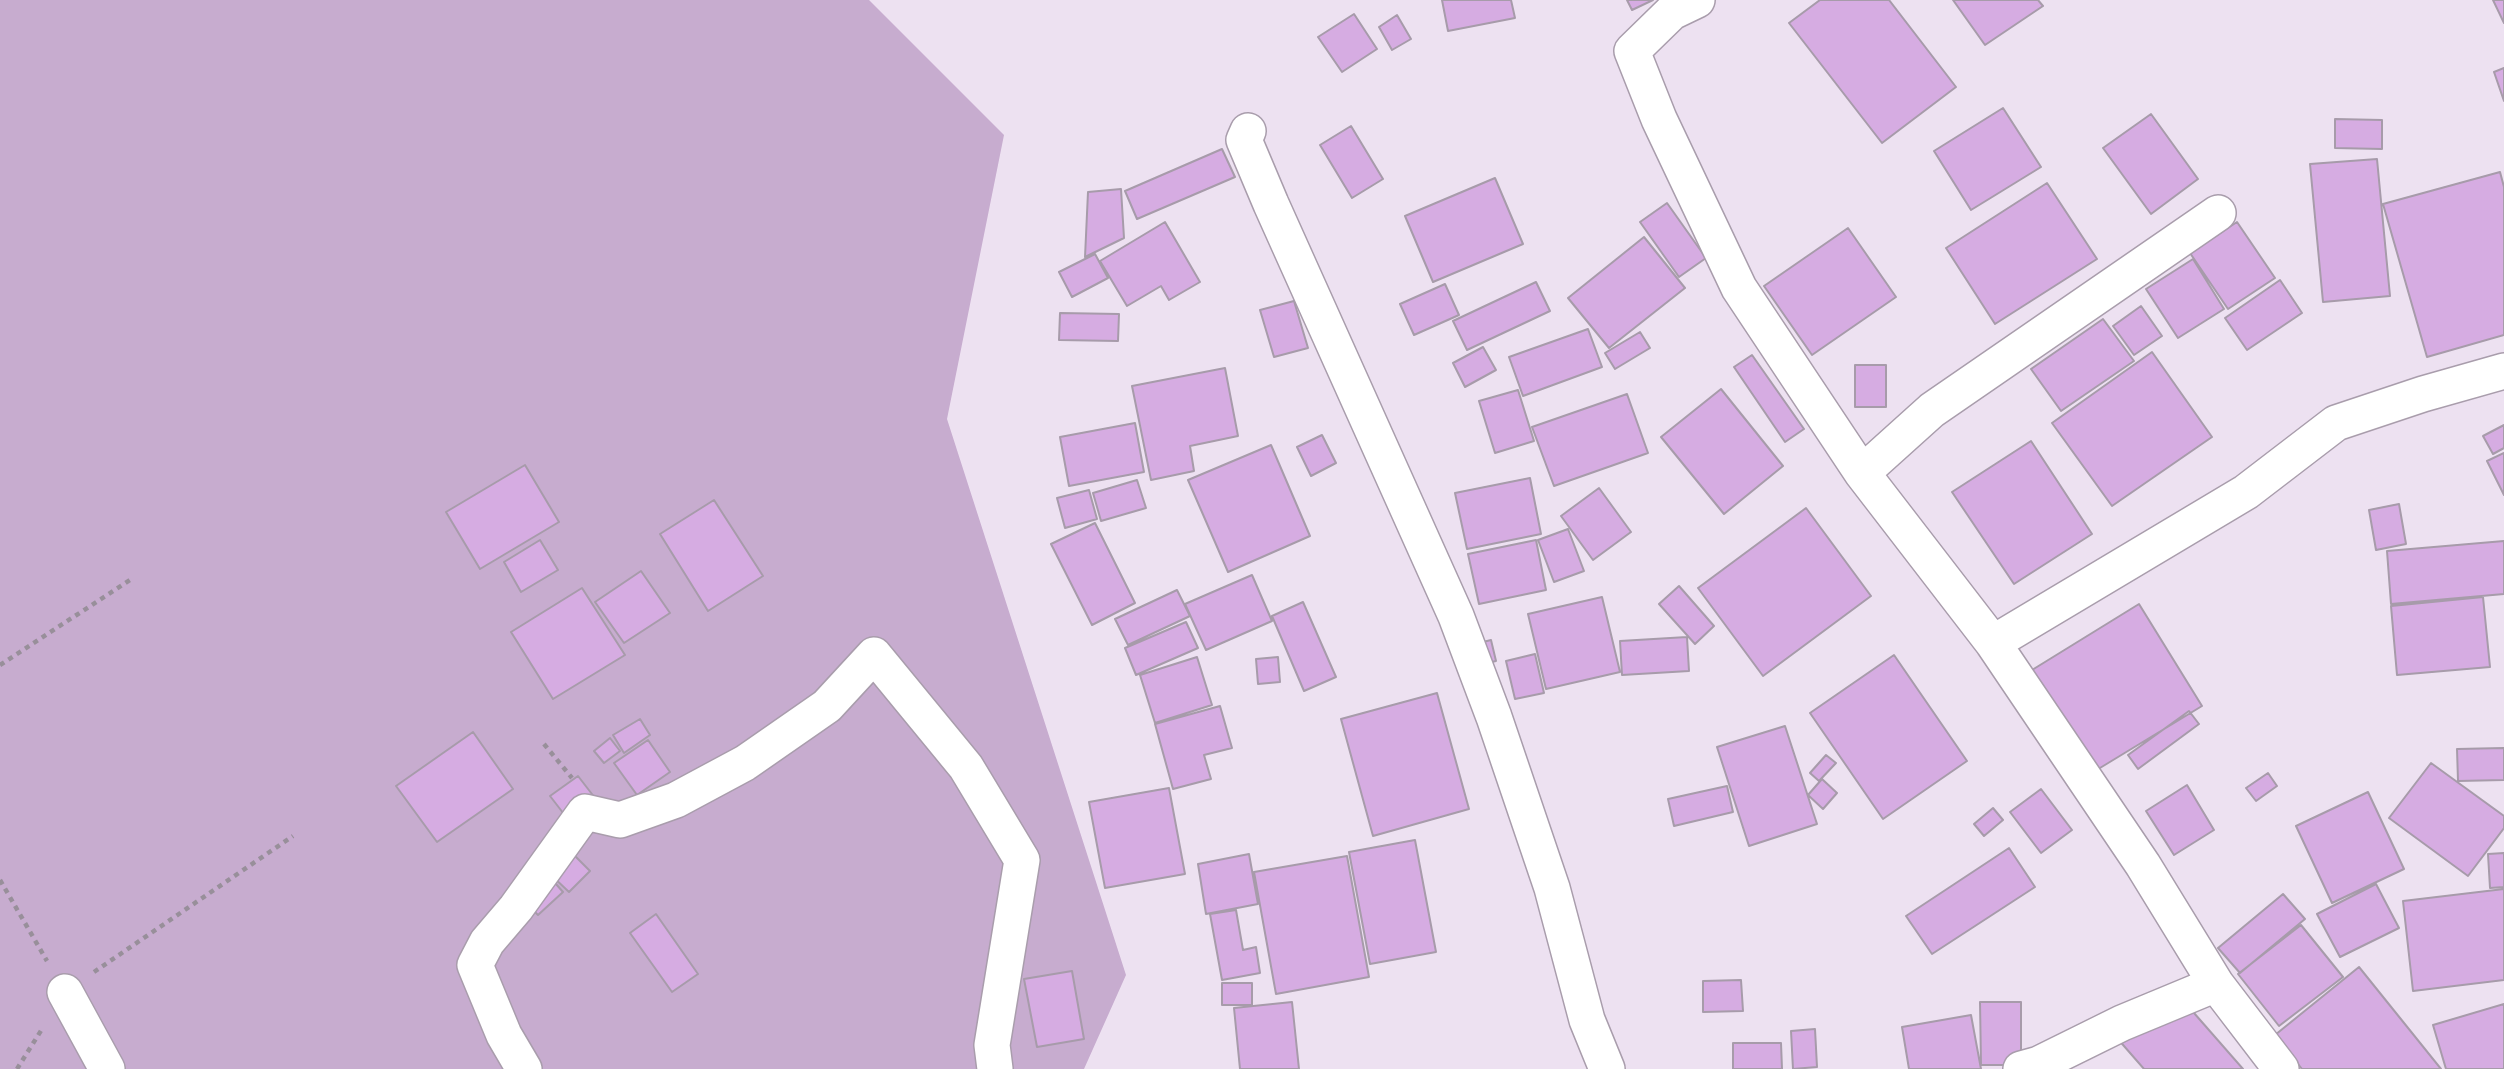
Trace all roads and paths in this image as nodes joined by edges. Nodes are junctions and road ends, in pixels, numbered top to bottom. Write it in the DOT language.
graph roads {
  1 [pos="1697,0"];
  2 [pos="1248,131"];
  3 [pos="2218,213"];
  4 [pos="2504,371"];
  5 [pos="1862,473"];
  6 [pos="130,580"];
  7 [pos="1993,643"];
  8 [pos="0,665"];
  9 [pos="293,836"];
  10 [pos="0,880"];
  11 [pos="2216,984"];
  12 [pos="65,992"];
  13 [pos="107,1069"];
  14 [pos="524,1069"];
  15 [pos="995,1069"];
  16 [pos="1607,1069"];
  17 [pos="2021,1069"];
  18 [pos="2281,1069"];
  1 -- 5 [label="street"];
  2 -- 16 [label="street"];
  3 -- 5 [label="street"];
  4 -- 7 [label="street"];
  5 -- 7 [label="street"];
  6 -- 8 [label="path"];
  7 -- 11 [label="street"];
  9 -- 12 [label="path"];
  10 -- 12 [label="path"];
  11 -- 17 [label="street"];
  11 -- 18 [label="street"];
  12 -- 13 [label="street"];
  14 -- 15 [label="street"];
}
